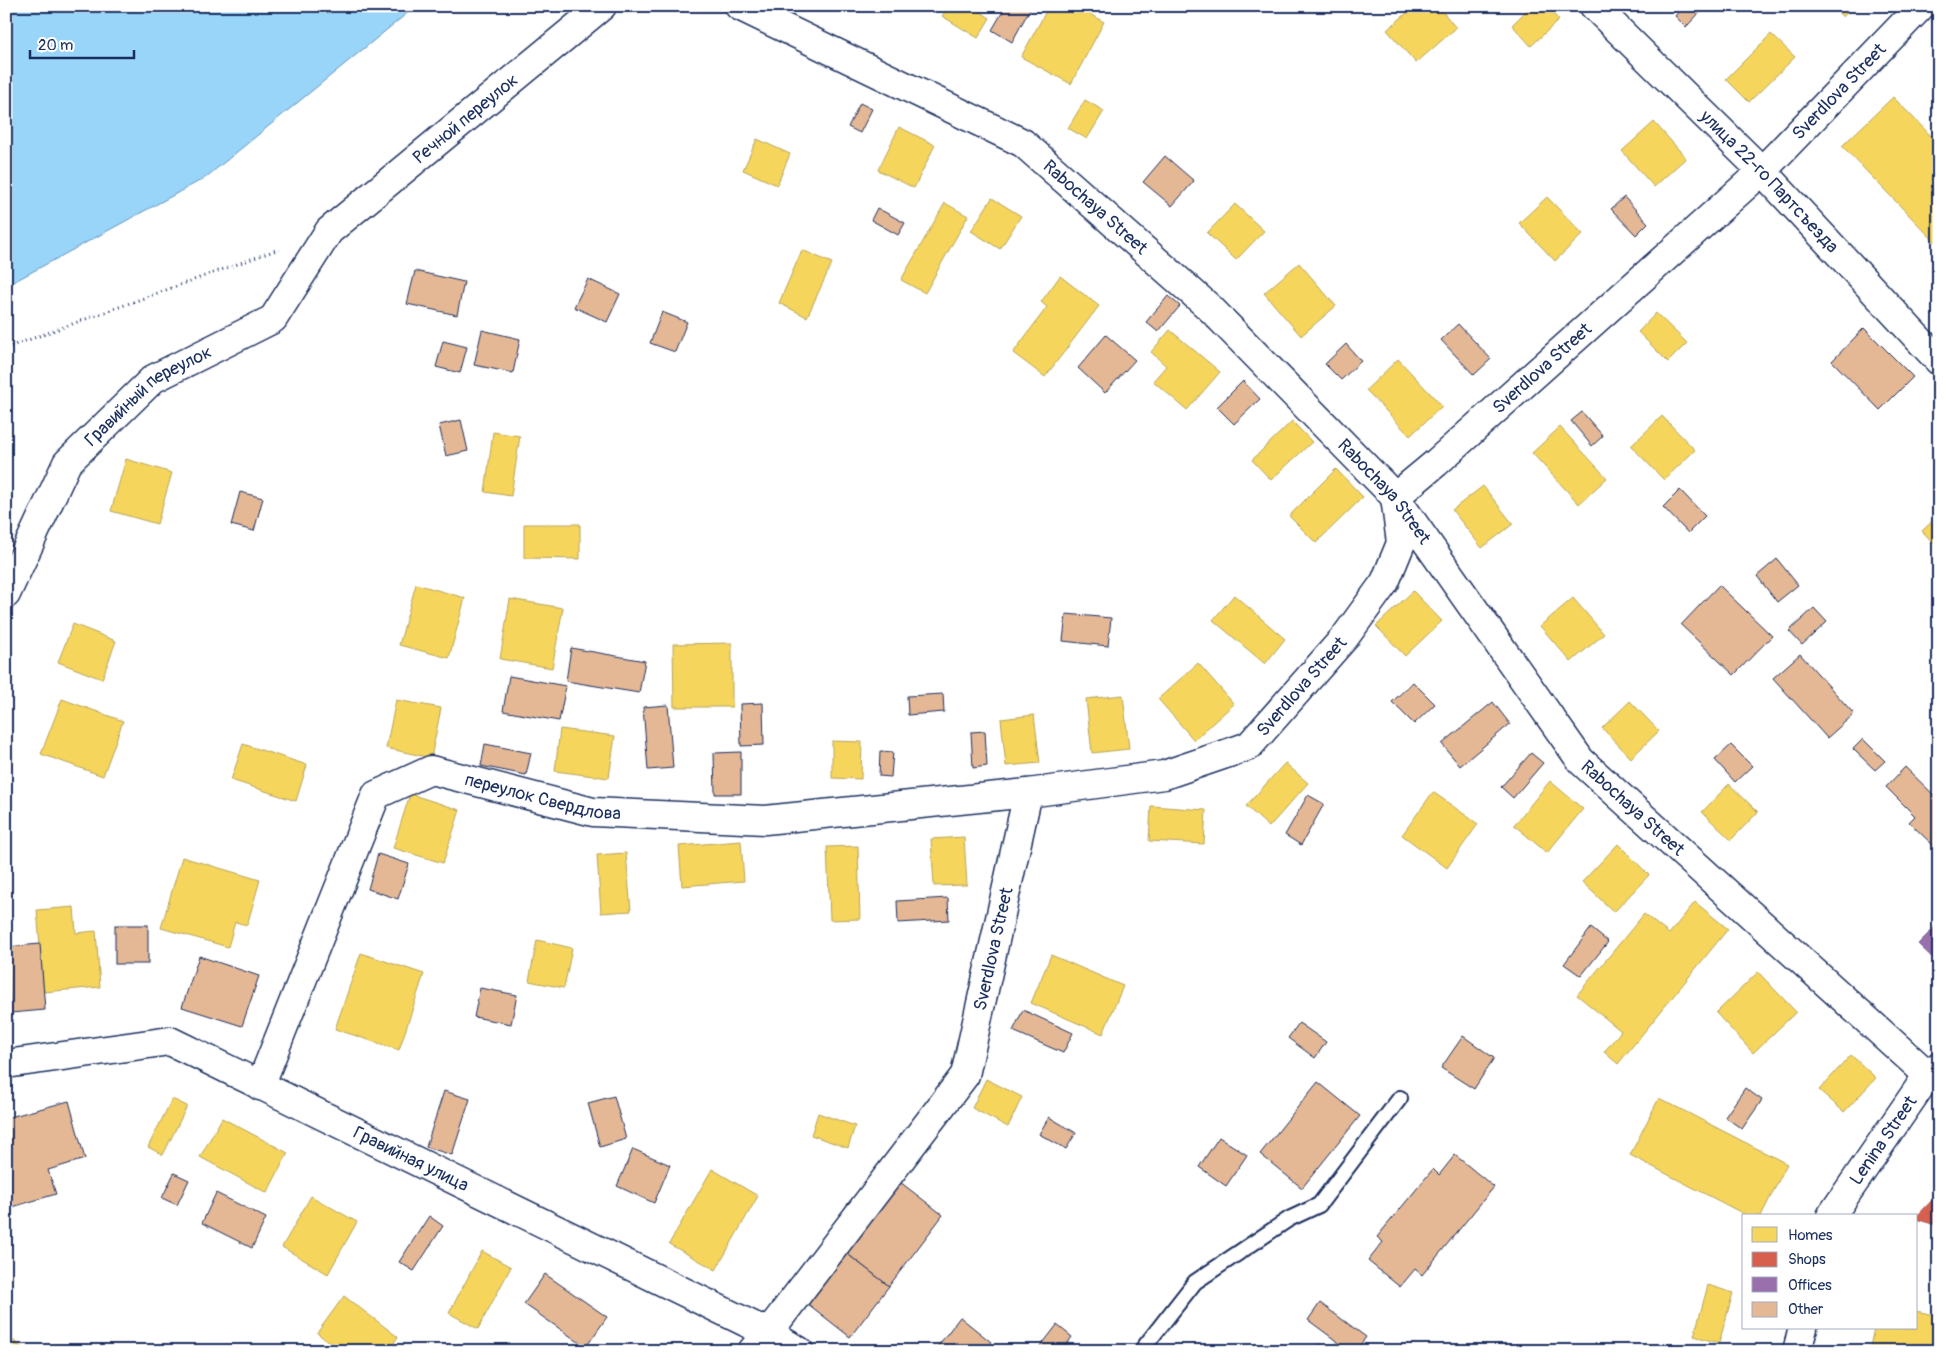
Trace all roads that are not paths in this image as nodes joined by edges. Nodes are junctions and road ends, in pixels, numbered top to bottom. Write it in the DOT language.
graph roads {
  1 [pos="602,6"];
  2 [pos="739,6"];
  3 [pos="1594,6"];
  4 [pos="1921,6"];
  5 [pos="1762,171"];
  6 [pos="329,231"];
  7 [pos="1939,361"];
  8 [pos="1395,497"];
  9 [pos="6,594"];
  10 [pos="1028,793"];
  11 [pos="6,1064"];
  12 [pos="1935,1076"];
  13 [pos="260,1086"];
  14 [pos="1400,1098"];
  15 [pos="1832,1214"];
  16 [pos="1802,1330"];
  17 [pos="760,1342"];
  18 [pos="799,1351"];
  19 [pos="1141,1351"];
  20 [pos="1797,1351"];
  1 -- 6 [label="street, Речной переулок"];
  2 -- 8 [label="street, Rabochaya Street"];
  3 -- 5 [label="street, улица 22-го Партсъезда"];
  4 -- 5 [label="street, Sverdlova Street"];
  5 -- 7 [label="street, улица 22-го Партсъезда"];
  5 -- 8 [label="street, Sverdlova Street"];
  6 -- 9 [label="street, Гравийный переулок"];
  8 -- 10 [label="street, Sverdlova Street"];
  8 -- 12 [label="street, Rabochaya Street"];
  10 -- 13 [label="street, переулок Свердлова"];
  10 -- 17 [label="street, Sverdlova Street"];
  11 -- 13 [label="street, Гравийная улица"];
  12 -- 15 [label="street, Lenina Street"];
  13 -- 17 [label="street, Гравийная улица"];
  14 -- 19 [label="lane"];
  16 -- 20 [label="street"];
  17 -- 18 [label="street, Гравийная улица"];
}
